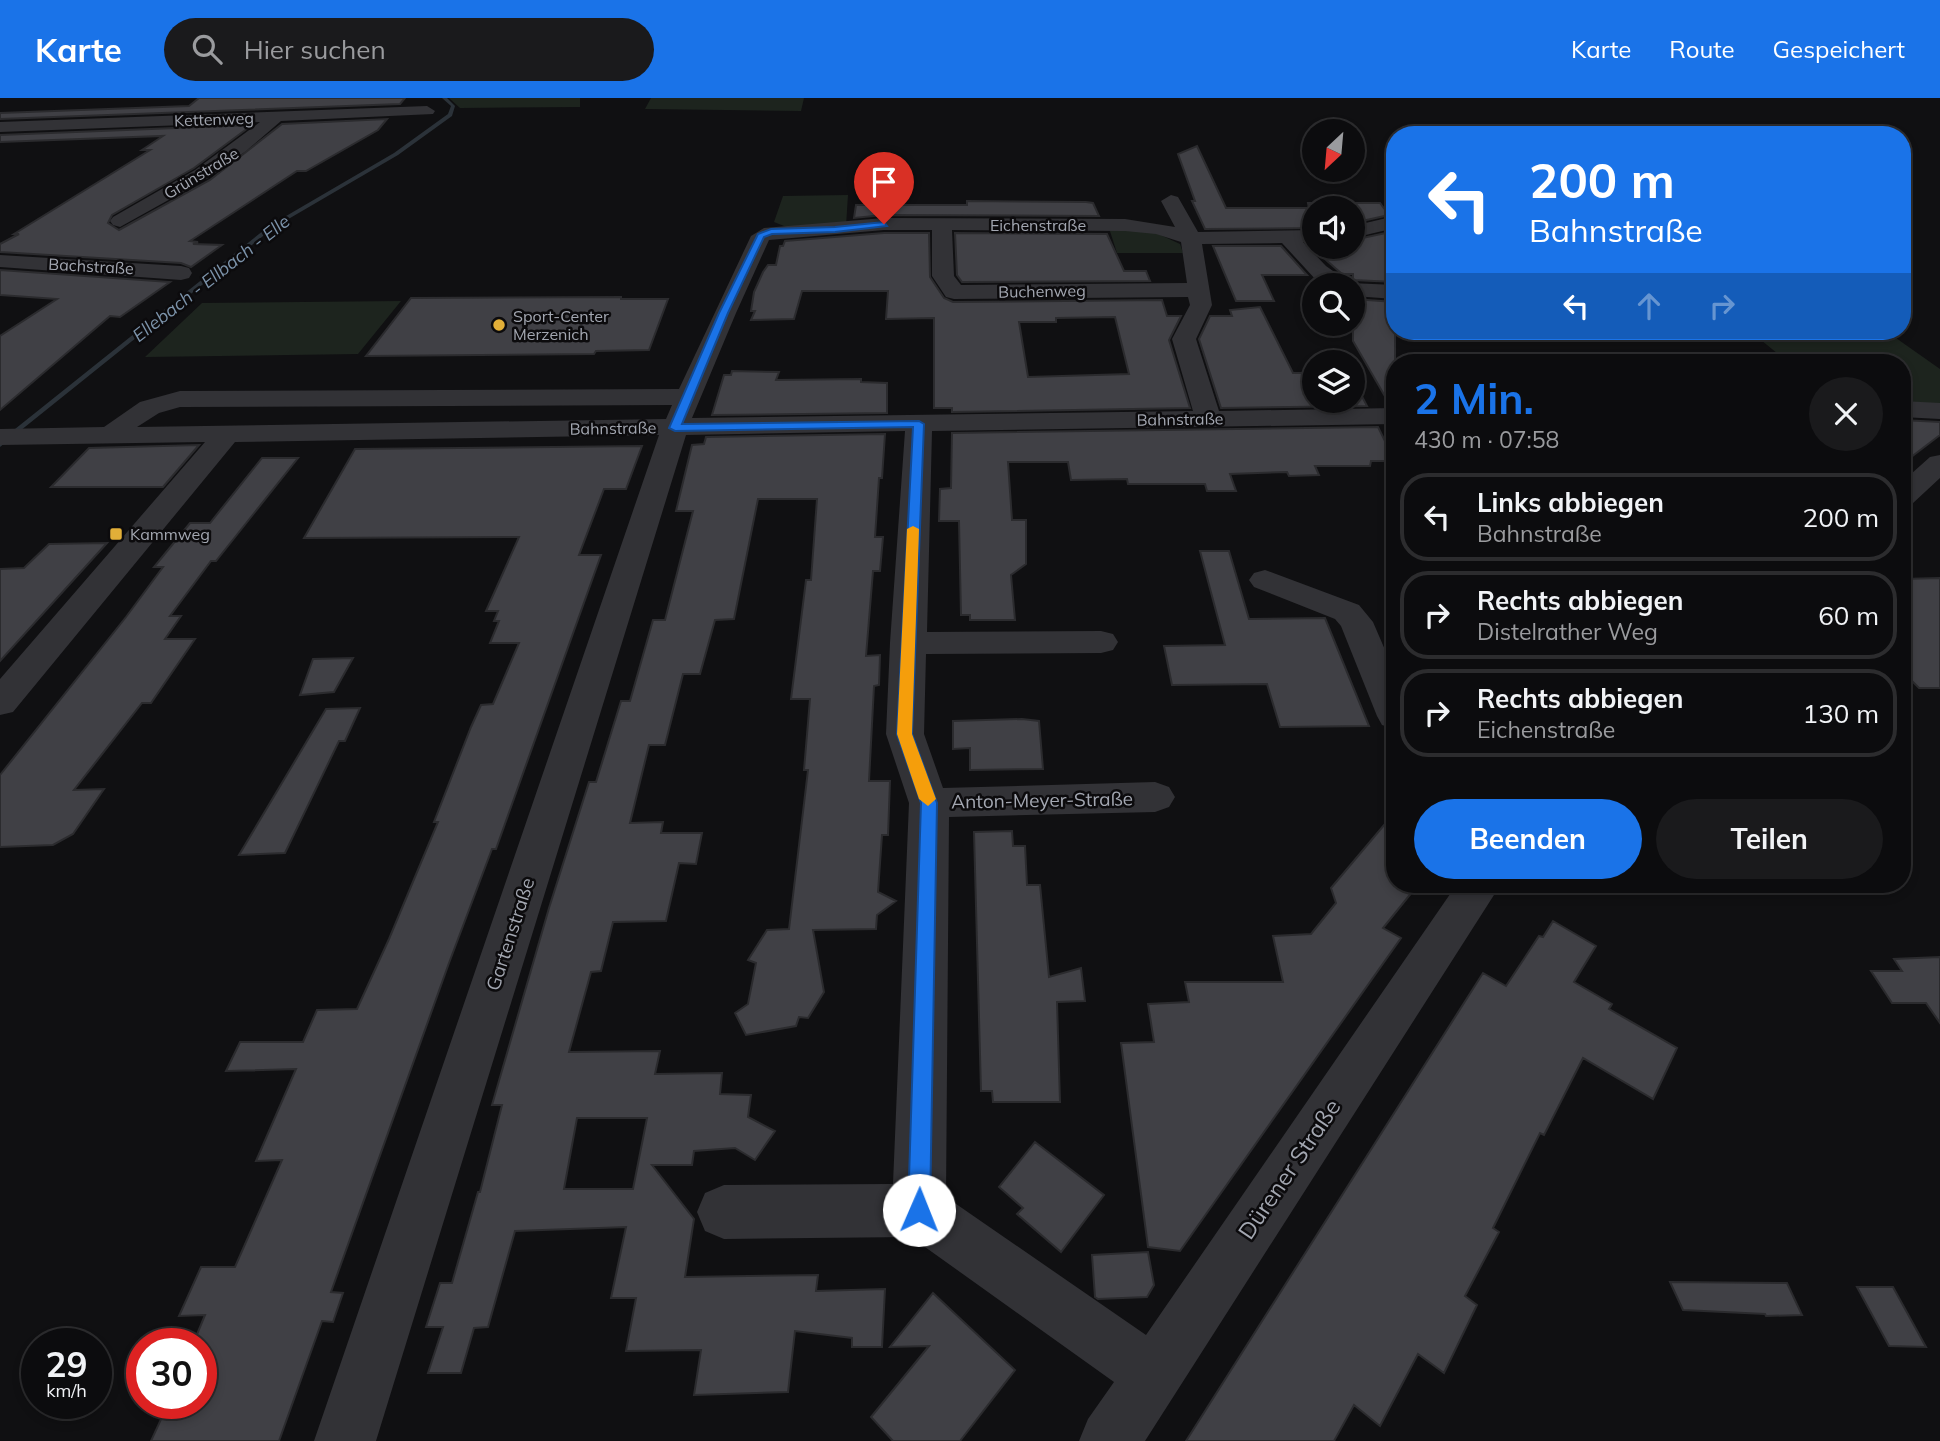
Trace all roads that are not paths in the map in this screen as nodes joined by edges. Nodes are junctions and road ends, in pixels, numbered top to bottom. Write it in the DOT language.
graph roads {
  1 [pos="427,111"];
  2 [pos="276,117"];
  3 [pos="0,127"];
  4 [pos="1171,201"];
  5 [pos="120,221"];
  6 [pos="1386,224"];
  7 [pos="942,226"];
  8 [pos="1365,229"];
  9 [pos="761,236"];
  10 [pos="1302,236"];
  11 [pos="1288,237"];
  12 [pos="1191,238"];
  13 [pos="0,261"];
  14 [pos="181,273"];
  15 [pos="1320,273"];
  16 [pos="1198,290"];
  17 [pos="1365,290"];
  18 [pos="1386,291"];
  19 [pos="1911,409"];
  20 [pos="1940,411"];
  21 [pos="682,412"];
  22 [pos="1386,416"];
  23 [pos="1208,418"];
  24 [pos="919,424"];
  25 [pos="228,434"];
  26 [pos="110,436"];
  27 [pos="0,437"];
  28 [pos="1940,463"];
  29 [pos="1911,490"];
  30 [pos="1265,579"];
  31 [pos="1101,642"];
  32 [pos="907,643"];
  33 [pos="1386,694"];
  34 [pos="0,703"];
  35 [pos="1156,797"];
  36 [pos="929,803"];
  37 [pos="1468,893"];
  38 [pos="919,1210"];
  39 [pos="723,1212"];
  40 [pos="1152,1374"];
  41 [pos="345,1441"];
  42 [pos="1110,1441"];
  1 -- 2 [label="street, Kettenweg"];
  2 -- 3 [label="street, Kettenweg"];
  2 -- 5 [label="street, Grünstraße"];
  4 -- 12 [label="street"];
  6 -- 8 [label="street"];
  7 -- 9 [label="street, Eichenstraße"];
  7 -- 12 [label="street, Eichenstraße"];
  7 -- 16 [label="street, Buchenweg"];
  9 -- 21 [label="street, Gartenstraße"];
  10 -- 11 [label="street, Eichenstraße"];
  11 -- 12 [label="street, Eichenstraße"];
  11 -- 15 [label="street"];
  12 -- 16 [label="street"];
  13 -- 14 [label="street, Bachstraße"];
  16 -- 23 [label="street"];
  17 -- 18 [label="street"];
  19 -- 20 [label="street"];
  21 -- 24 [label="street, Bahnstraße"];
  21 -- 25 [label="street, Bahnstraße"];
  21 -- 26 [label="street"];
  21 -- 41 [label="street, Gartenstraße"];
  22 -- 23 [label="street, Bahnstraße"];
  23 -- 24 [label="street, Bahnstraße"];
  24 -- 32 [label="street, Anton-Meyer-Straße"];
  25 -- 26 [label="street, Bahnstraße"];
  25 -- 34 [label="street"];
  26 -- 27 [label="street, Bahnstraße"];
  28 -- 29 [label="street"];
  30 -- 33 [label="street"];
  31 -- 32 [label="street"];
  32 -- 36 [label="street, Anton-Meyer-Straße"];
  35 -- 36 [label="street, Anton-Meyer-Straße"];
  36 -- 38 [label="street, Anton-Meyer-Straße"];
  37 -- 40 [label="street, Dürener Straße"];
  38 -- 39 [label="street"];
  38 -- 40 [label="street"];
  40 -- 42 [label="street, Dürener Straße"];
}
